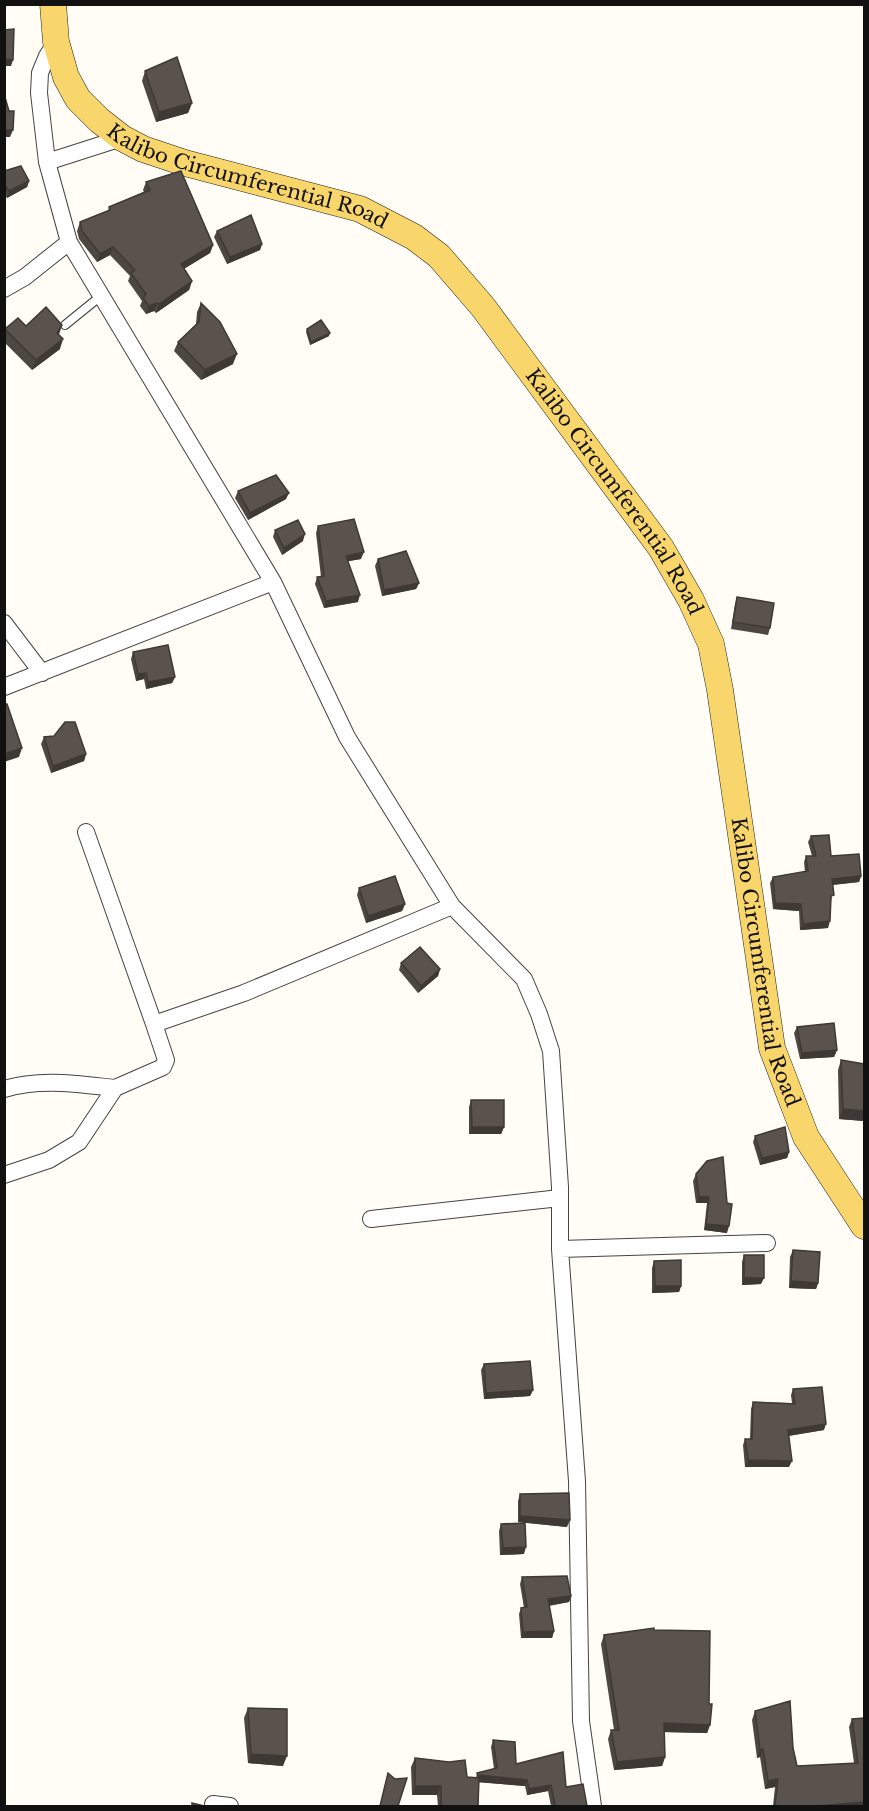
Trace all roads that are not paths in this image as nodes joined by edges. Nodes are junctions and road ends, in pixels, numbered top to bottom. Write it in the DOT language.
graph roads {
  1 [pos="53,4"];
  2 [pos="56,42"];
  3 [pos="122,138"];
  4 [pos="47,162"];
  5 [pos="69,242"];
  6 [pos="4,289"];
  7 [pos="102,295"];
  8 [pos="64,325"];
  9 [pos="273,582"];
  10 [pos="4,623"];
  11 [pos="42,673"];
  12 [pos="4,687"];
  13 [pos="86,832"];
  14 [pos="452,906"];
  15 [pos="154,1024"];
  16 [pos="115,1088"];
  17 [pos="4,1089"];
  18 [pos="4,1175"];
  19 [pos="560,1198"];
  20 [pos="371,1219"];
  21 [pos="864,1226"];
  22 [pos="767,1244"];
  23 [pos="560,1249"];
  24 [pos="593,1806"];
  1 -- 2 [label="main road, Kalibo Circumferential Road"];
  2 -- 3 [label="main road, Kalibo Circumferential Road"];
  2 -- 4 [label="street"];
  3 -- 4 [label="street"];
  3 -- 21 [label="main road, Kalibo Circumferential Road"];
  4 -- 5 [label="street"];
  5 -- 6 [label="street"];
  5 -- 7 [label="street"];
  7 -- 8 [label="lane"];
  7 -- 9 [label="street"];
  9 -- 11 [label="street"];
  9 -- 14 [label="street"];
  10 -- 11 [label="street"];
  11 -- 12 [label="street"];
  13 -- 15 [label="street"];
  14 -- 15 [label="street"];
  14 -- 19 [label="street"];
  15 -- 16 [label="street"];
  16 -- 17 [label="street"];
  16 -- 18 [label="street"];
  19 -- 20 [label="street"];
  19 -- 23 [label="street"];
  22 -- 23 [label="street"];
  23 -- 24 [label="street"];
}
